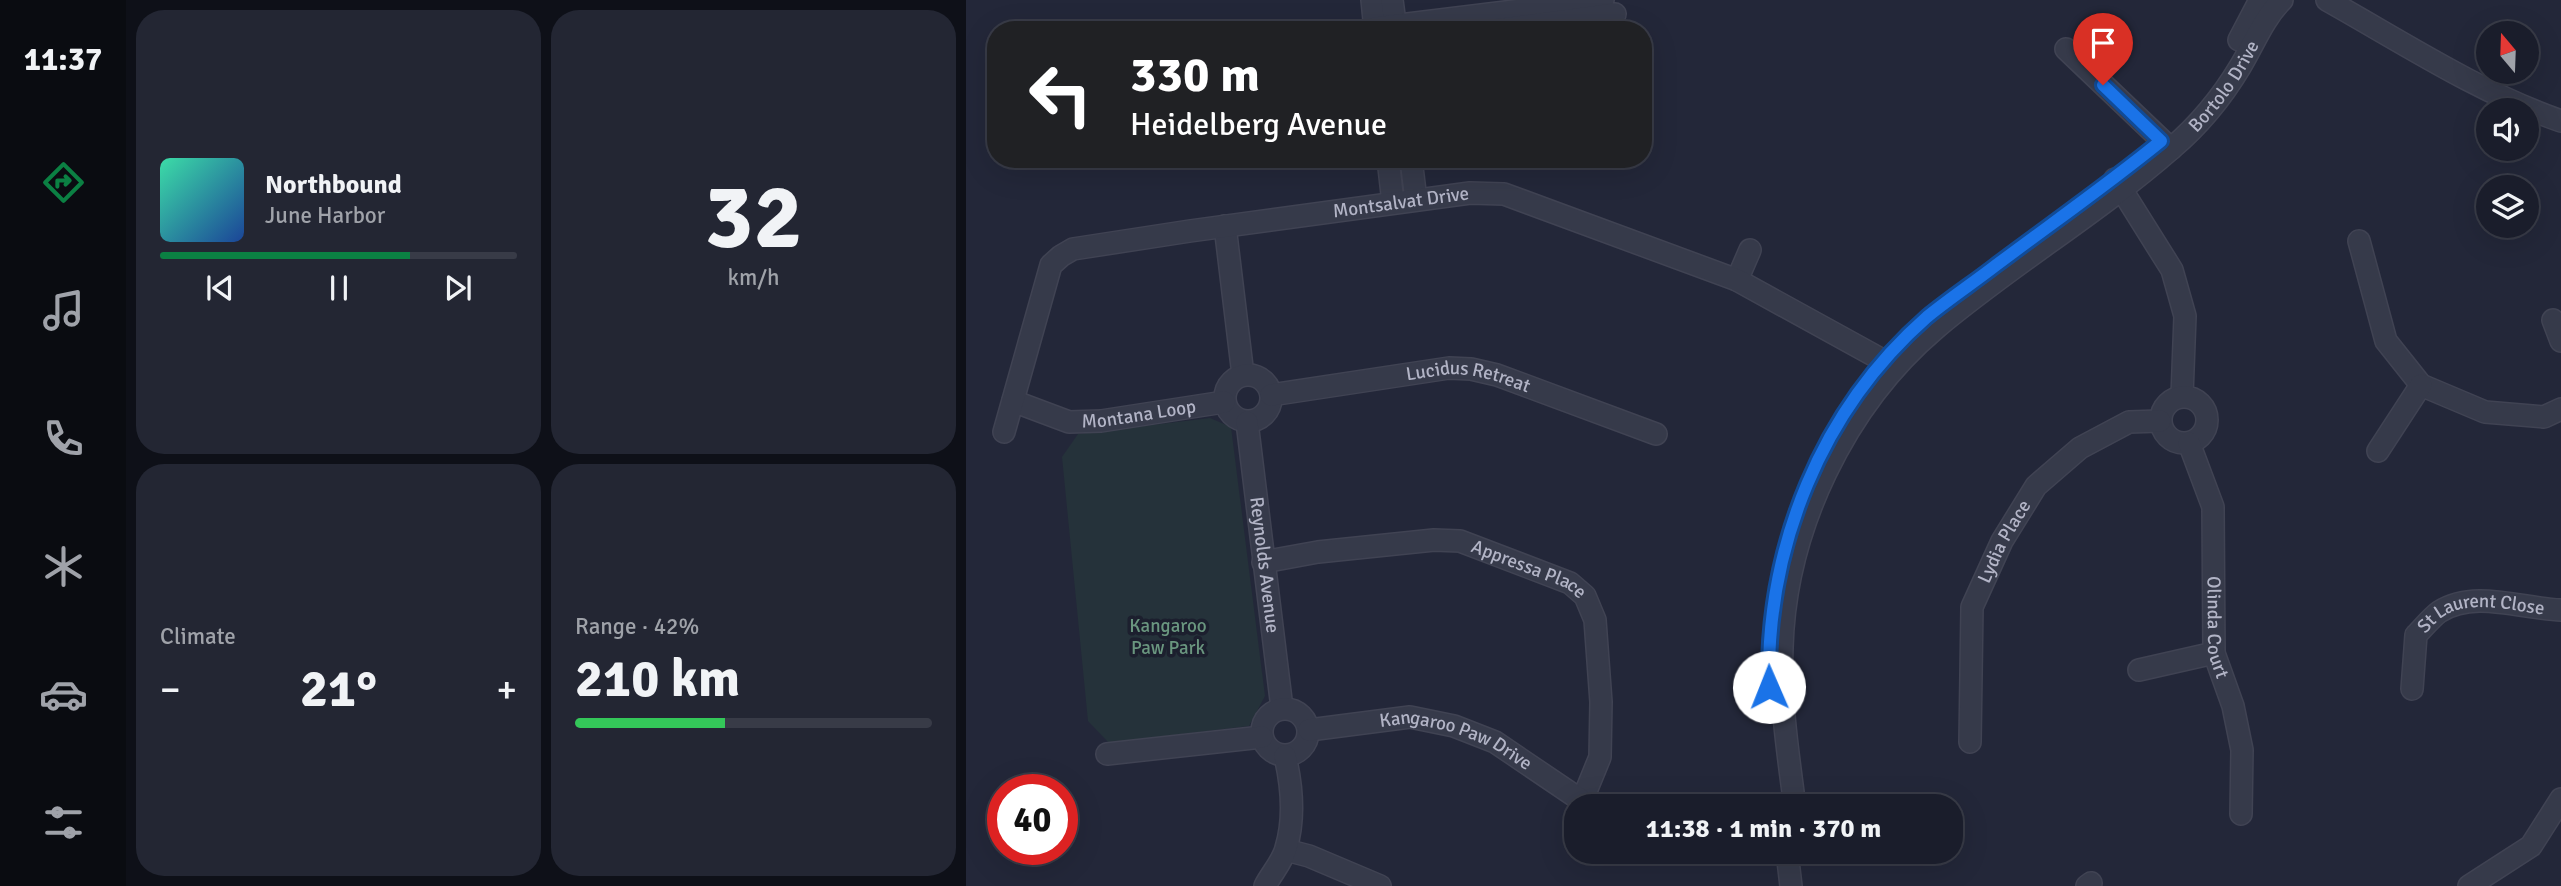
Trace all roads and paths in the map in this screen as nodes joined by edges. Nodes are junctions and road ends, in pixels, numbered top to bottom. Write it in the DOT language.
graph roads {
  1 [pos="1372,0"];
  2 [pos="1392,0"];
  3 [pos="2260,0"];
  4 [pos="2282,0"];
  5 [pos="2327,0"];
  6 [pos="1581,7"];
  7 [pos="1609,7"];
  8 [pos="1382,21"];
  9 [pos="1387,21"];
  10 [pos="1450,21"];
  11 [pos="1528,21"];
  12 [pos="2066,49"];
  13 [pos="2561,121"];
  14 [pos="2166,145"];
  15 [pos="1389,168"];
  16 [pos="1412,168"];
  17 [pos="2119,184"];
  18 [pos="1416,200"];
  19 [pos="1393,203"];
  20 [pos="1225,226"];
  21 [pos="2359,241"];
  22 [pos="1750,250"];
  23 [pos="1737,280"];
  24 [pos="2553,320"];
  25 [pos="2561,341"];
  26 [pos="1889,364"];
  27 [pos="1243,375"];
  28 [pos="2421,385"];
  29 [pos="1271,395"];
  30 [pos="2182,396"];
  31 [pos="1013,401"];
  32 [pos="1224,402"];
  33 [pos="2561,409"];
  34 [pos="2160,421"];
  35 [pos="1247,422"];
  36 [pos="1004,432"];
  37 [pos="1656,434"];
  38 [pos="2189,443"];
  39 [pos="2378,451"];
  40 [pos="1263,562"];
  41 [pos="2561,610"];
  42 [pos="2214,653"];
  43 [pos="2139,670"];
  44 [pos="2413,689"];
  45 [pos="1282,708"];
  46 [pos="1309,730"];
  47 [pos="1262,737"];
  48 [pos="1970,742"];
  49 [pos="1107,754"];
  50 [pos="1285,756"];
  51 [pos="1571,794"];
  52 [pos="1589,794"];
  53 [pos="1781,794"];
  54 [pos="1794,794"];
  55 [pos="2561,799"];
  56 [pos="2241,814"];
  57 [pos="1286,850"];
  58 [pos="1788,864"];
  59 [pos="1802,864"];
  60 [pos="1265,886"];
  61 [pos="1380,886"];
  62 [pos="1791,886"];
  63 [pos="1805,886"];
  64 [pos="2469,886"];
  1 -- 8 [label="street"];
  2 -- 9 [label="street"];
  3 -- 14 [label="street, Bortolo Drive"];
  4 -- 14 [label="street, Bortolo Drive"];
  5 -- 13 [label="street"];
  6 -- 7 [label="street"];
  6 -- 10 [label="street"];
  6 -- 11 [label="street"];
  12 -- 14 [label="street"];
  14 -- 17 [label="street, Bortolo Drive"];
  15 -- 19 [label="street"];
  16 -- 18 [label="street"];
  17 -- 26 [label="street, Bortolo Drive"];
  17 -- 30 [label="street"];
  18 -- 19 [label="street, Montsalvat Drive"];
  18 -- 23 [label="street, Montsalvat Drive"];
  19 -- 20 [label="street, Montsalvat Drive"];
  20 -- 27 [label="street"];
  20 -- 31 [label="street, Montsalvat Drive"];
  21 -- 28 [label="street"];
  22 -- 23 [label="street"];
  23 -- 26 [label="street, Montsalvat Drive"];
  24 -- 25 [label="street"];
  26 -- 53 [label="street, Bortolo Drive"];
  26 -- 54 [label="street, Bortolo Drive"];
  27 -- 29 [label="street"];
  27 -- 32 [label="street"];
  28 -- 33 [label="street"];
  28 -- 39 [label="street"];
  29 -- 35 [label="street"];
  29 -- 37 [label="street, Lucidus Retreat"];
  30 -- 34 [label="street"];
  30 -- 38 [label="street"];
  31 -- 32 [label="street, Montana Loop"];
  31 -- 36 [label="street, Montsalvat Drive"];
  32 -- 35 [label="street"];
  34 -- 38 [label="street"];
  34 -- 48 [label="street, Lydia Place"];
  35 -- 40 [label="street, Reynolds Avenue"];
  38 -- 42 [label="street, Olinda Court"];
  40 -- 45 [label="street, Reynolds Avenue"];
  40 -- 52 [label="street, Appressa Place"];
  41 -- 44 [label="street, St Laurent Close"];
  42 -- 43 [label="street"];
  42 -- 56 [label="street, Olinda Court"];
  45 -- 46 [label="street"];
  45 -- 47 [label="street"];
  46 -- 50 [label="street"];
  46 -- 51 [label="street, Kangaroo Paw Drive"];
  47 -- 49 [label="street"];
  47 -- 50 [label="street"];
  50 -- 57 [label="street"];
  55 -- 64 [label="street"];
  57 -- 60 [label="street"];
  57 -- 61 [label="street"];
  58 -- 62 [label="street"];
  59 -- 63 [label="street"];
}
